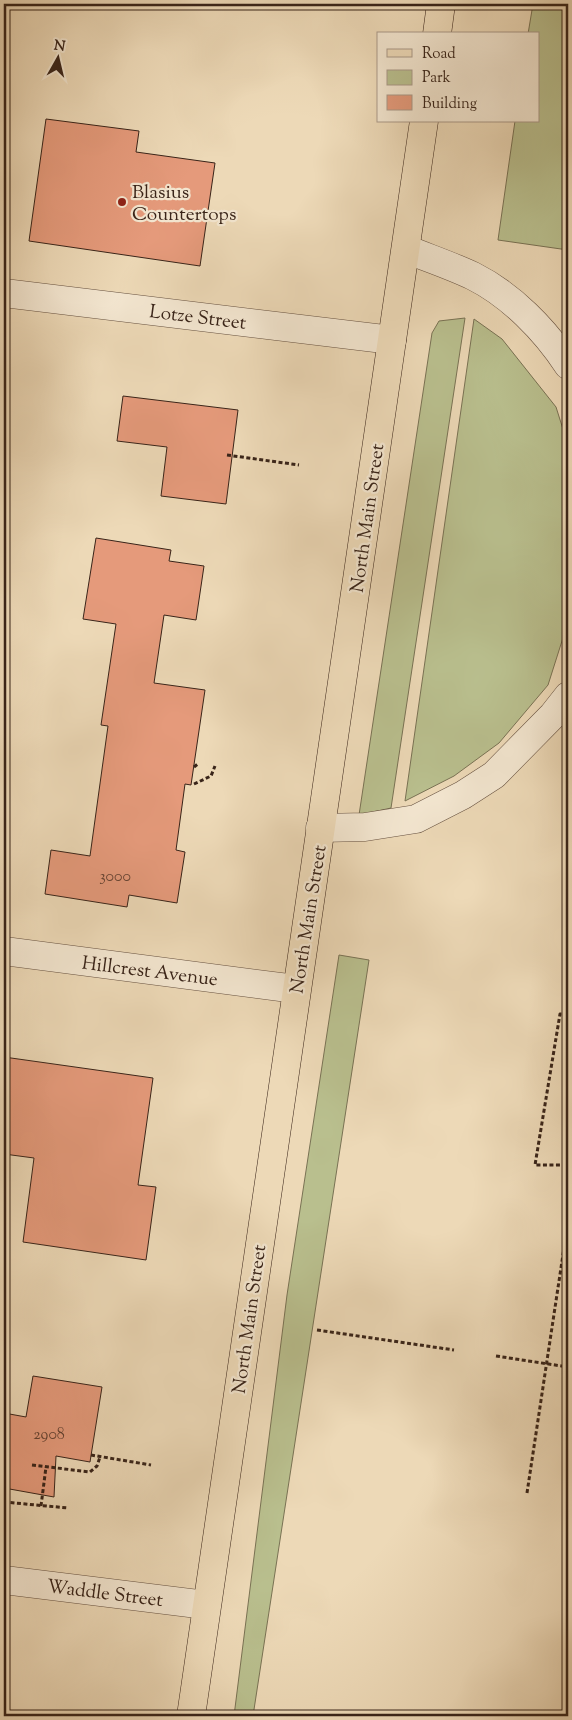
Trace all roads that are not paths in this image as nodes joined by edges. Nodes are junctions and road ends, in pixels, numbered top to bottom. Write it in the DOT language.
graph roads {
  1 [pos="442,4"];
  2 [pos="437,32"];
  3 [pos="424,122"];
  4 [pos="406,249"];
  5 [pos="4,293"];
  6 [pos="392,340"];
  7 [pos="568,364"];
  8 [pos="568,696"];
  9 [pos="320,828"];
  10 [pos="4,951"];
  11 [pos="296,989"];
  12 [pos="4,1580"];
  13 [pos="206,1605"];
  14 [pos="191,1716"];
  1 -- 2 [label="main road"];
  3 -- 4 [label="main road, North Main Street"];
  4 -- 6 [label="main road, North Main Street"];
  4 -- 7 [label="street"];
  5 -- 6 [label="street, Lotze Street"];
  6 -- 9 [label="main road, North Main Street"];
  8 -- 9 [label="street"];
  9 -- 11 [label="main road, North Main Street"];
  10 -- 11 [label="street, Hillcrest Avenue"];
  11 -- 13 [label="main road, North Main Street"];
  12 -- 13 [label="street, Waddle Street"];
  13 -- 14 [label="main road, North Main Street"];
}
